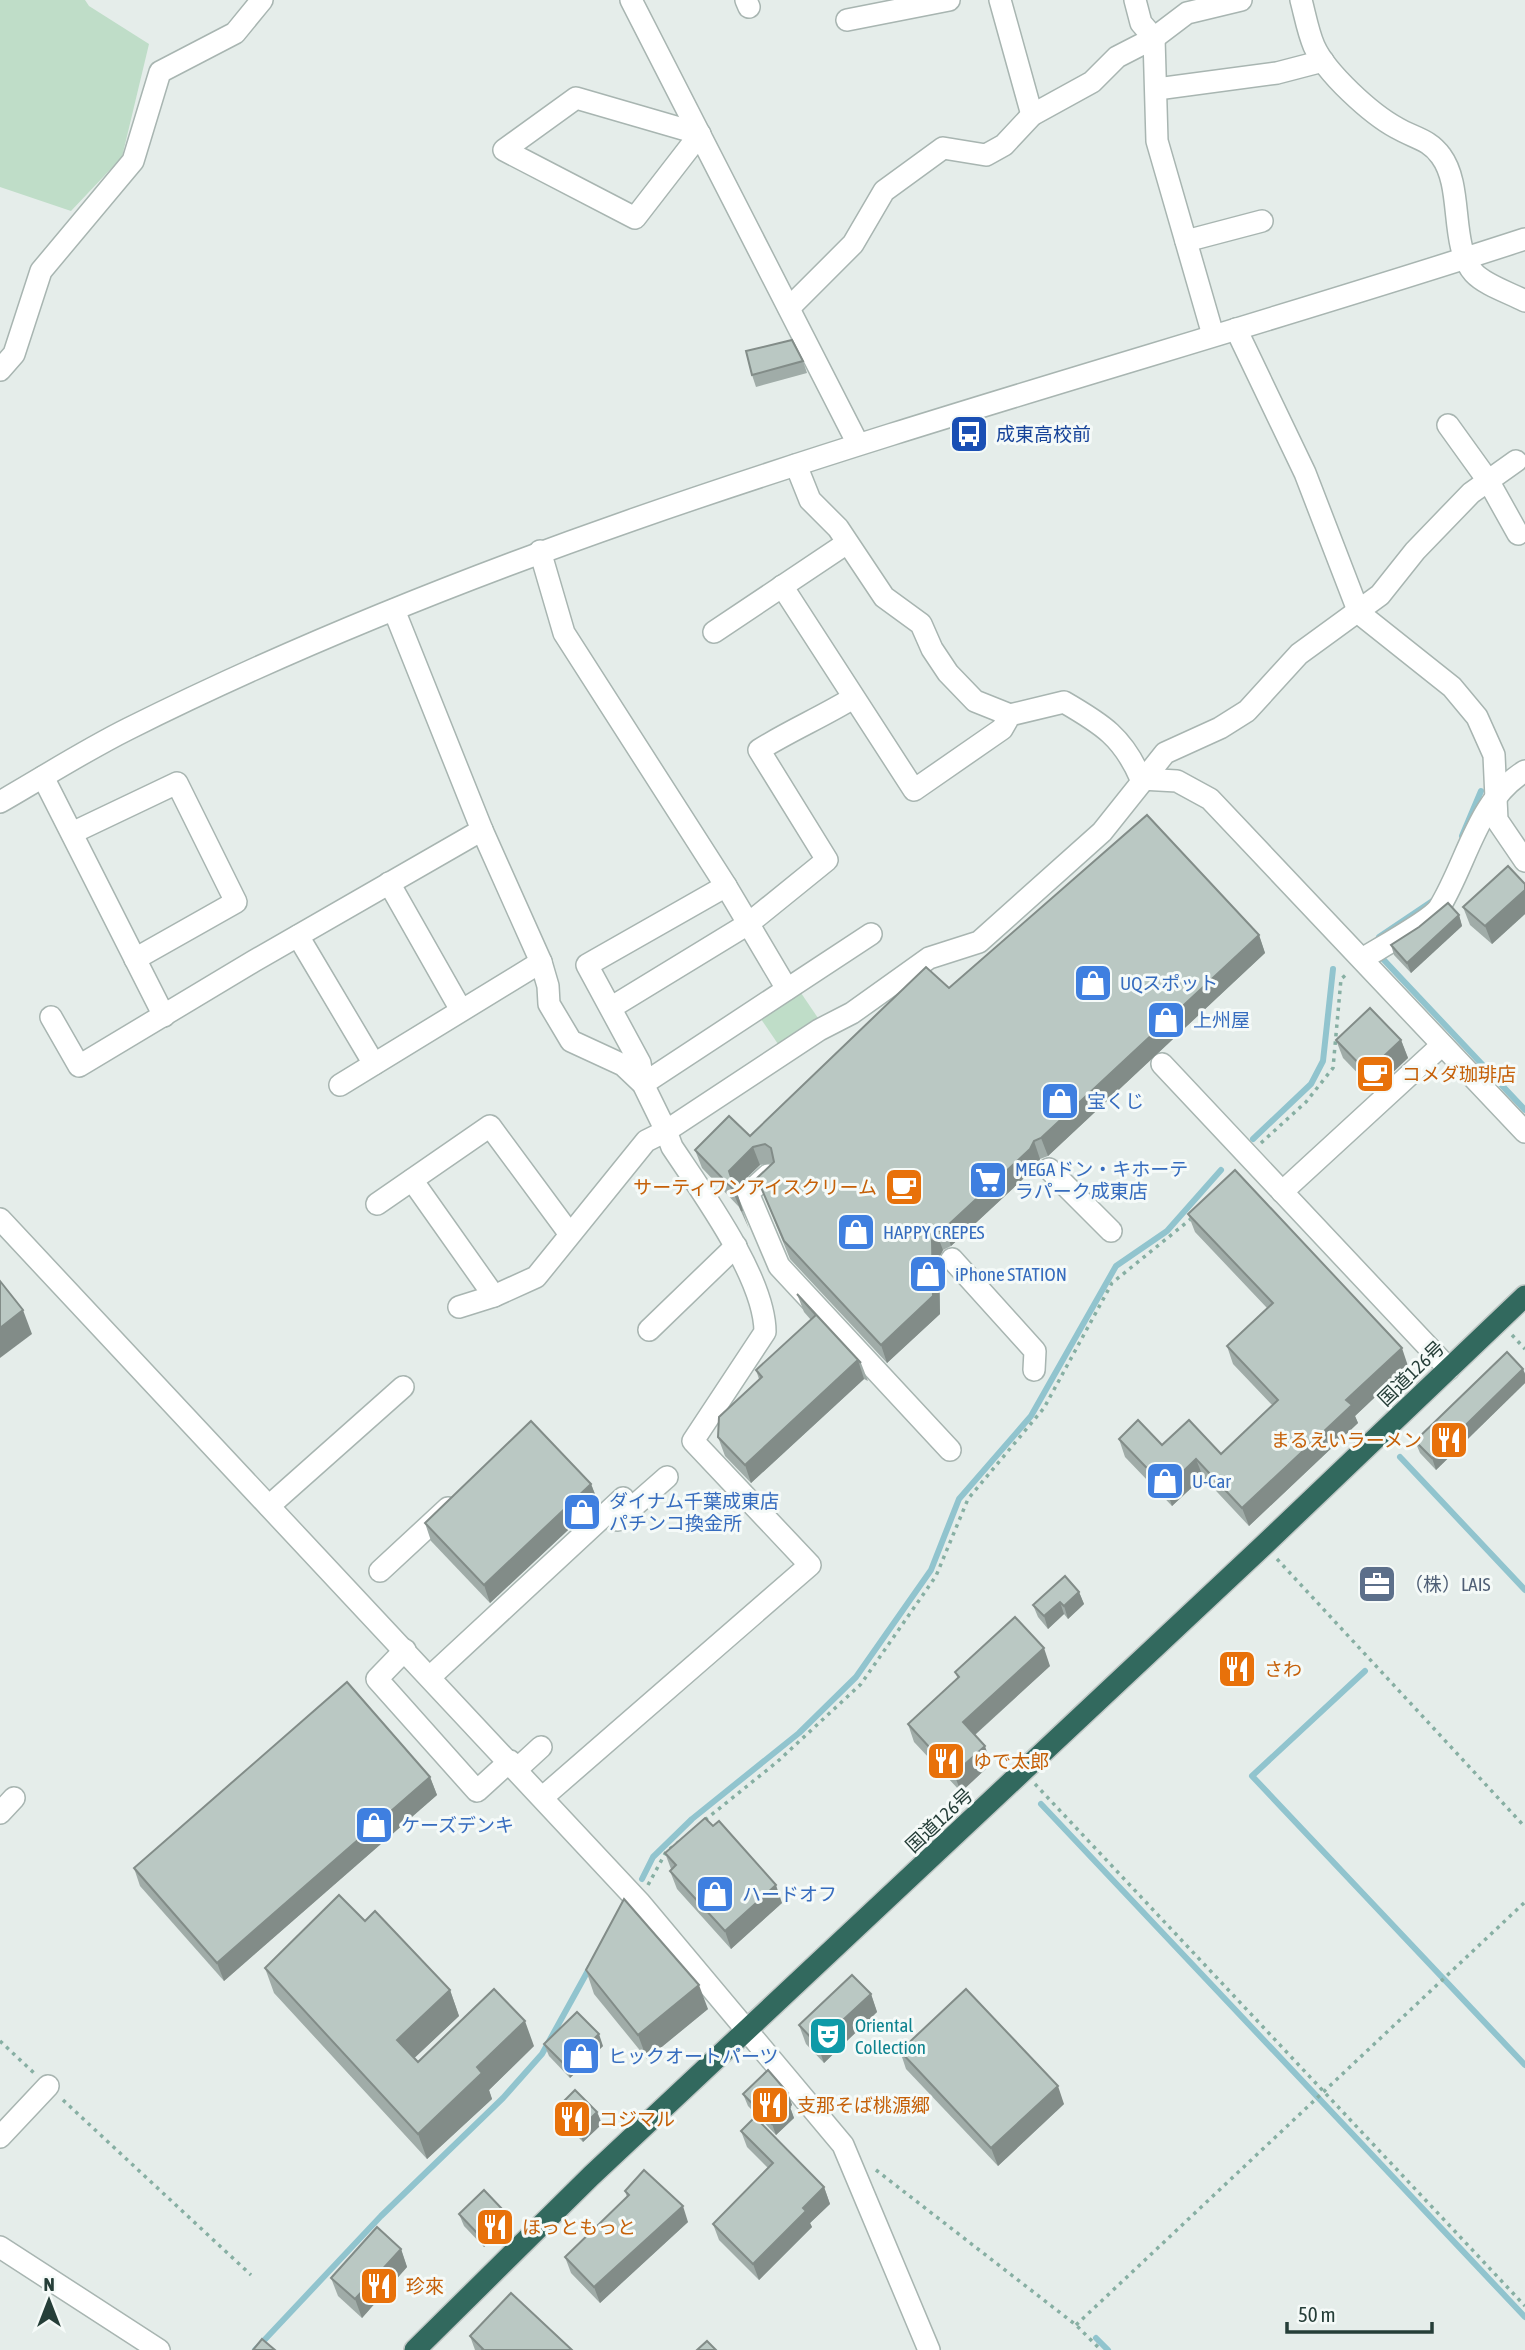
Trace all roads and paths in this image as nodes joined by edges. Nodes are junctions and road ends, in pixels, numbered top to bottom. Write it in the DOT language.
graph roads {
  1 [pos="262,0"];
  2 [pos="631,0"];
  3 [pos="949,0"];
  4 [pos="1000,0"];
  5 [pos="1135,0"];
  6 [pos="1241,0"];
  7 [pos="1301,0"];
  8 [pos="847,20"];
  9 [pos="1154,38"];
  10 [pos="1323,61"];
  11 [pos="1157,89"];
  12 [pos="1032,115"];
  13 [pos="700,134"];
  14 [pos="1262,221"];
  15 [pos="1525,239"];
  16 [pos="1186,241"];
  17 [pos="1465,258"];
  18 [pos="1525,301"];
  19 [pos="789,308"];
  20 [pos="1236,329"];
  21 [pos="1213,335"];
  22 [pos="0,370"];
  23 [pos="1448,425"];
  24 [pos="858,444"];
  25 [pos="1516,461"];
  26 [pos="796,465"];
  27 [pos="1489,482"];
  28 [pos="1518,534"];
  29 [pos="847,543"];
  30 [pos="540,551"];
  31 [pos="782,586"];
  32 [pos="394,610"];
  33 [pos="1359,614"];
  34 [pos="714,632"];
  35 [pos="853,698"];
  36 [pos="1010,715"];
  37 [pos="1525,771"];
  38 [pos="43,777"];
  39 [pos="1141,779"];
  40 [pos="1494,800"];
  41 [pos="0,802"];
  42 [pos="482,830"];
  43 [pos="72,833"];
  44 [pos="1525,861"];
  45 [pos="389,883"];
  46 [pos="726,886"];
  47 [pos="748,924"];
  48 [pos="871,933"];
  49 [pos="298,936"];
  50 [pos="135,959"];
  51 [pos="1362,959"];
  52 [pos="541,961"];
  53 [pos="787,989"];
  54 [pos="612,1007"];
  55 [pos="461,1010"];
  56 [pos="163,1016"];
  57 [pos="51,1017"];
  58 [pos="1442,1045"];
  59 [pos="374,1064"];
  60 [pos="1162,1064"];
  61 [pos="643,1084"];
  62 [pos="340,1085"];
  63 [pos="666,1131"];
  64 [pos="1525,1132"];
  65 [pos="1247,1156"];
  66 [pos="1049,1169"];
  67 [pos="768,1175"];
  68 [pos="412,1180"];
  69 [pos="1282,1192"];
  70 [pos="377,1204"];
  71 [pos="1196,1214"];
  72 [pos="0,1219"];
  73 [pos="1111,1231"];
  74 [pos="569,1233"];
  75 [pos="736,1246"];
  76 [pos="952,1259"];
  77 [pos="494,1296"];
  78 [pos="1525,1296"];
  79 [pos="459,1307"];
  80 [pos="649,1331"];
  81 [pos="1448,1369"];
  82 [pos="1034,1370"];
  83 [pos="403,1387"];
  84 [pos="950,1450"];
  85 [pos="667,1477"];
  86 [pos="466,1491"];
  87 [pos="623,1498"];
  88 [pos="270,1506"];
  89 [pos="618,1520"];
  90 [pos="1265,1545"];
  91 [pos="380,1571"];
  92 [pos="405,1650"];
  93 [pos="430,1676"];
  94 [pos="541,1747"];
  95 [pos="514,1765"];
  96 [pos="1024,1772"];
  97 [pos="543,1797"];
  98 [pos="696,1827"];
  99 [pos="1525,1827"];
  100 [pos="686,1836"];
  101 [pos="1525,1902"];
  102 [pos="640,1903"];
  103 [pos="747,2032"];
  104 [pos="0,2041"];
  105 [pos="48,2086"];
  106 [pos="1324,2092"];
  107 [pos="0,2137"];
  108 [pos="875,2169"];
  109 [pos="0,2247"];
  110 [pos="251,2275"];
  111 [pos="1525,2306"];
  112 [pos="1076,2325"];
  113 [pos="159,2350"];
  114 [pos="415,2350"];
  115 [pos="929,2350"];
  116 [pos="1101,2350"];
  1 -- 22 [label="street"];
  2 -- 13 [label="street"];
  3 -- 8 [label="street"];
  4 -- 12 [label="street"];
  5 -- 9 [label="street"];
  6 -- 9 [label="street"];
  7 -- 10 [label="street"];
  9 -- 11 [label="street"];
  9 -- 12 [label="street"];
  10 -- 11 [label="street"];
  10 -- 17 [label="street"];
  11 -- 16 [label="street"];
  12 -- 19 [label="street"];
  13 -- 13 [label="street"];
  13 -- 19 [label="street"];
  14 -- 16 [label="street"];
  15 -- 17 [label="street"];
  16 -- 21 [label="street"];
  17 -- 18 [label="street"];
  17 -- 20 [label="street"];
  19 -- 24 [label="street"];
  20 -- 21 [label="street"];
  20 -- 33 [label="street"];
  21 -- 24 [label="street"];
  23 -- 27 [label="street"];
  24 -- 26 [label="street"];
  25 -- 27 [label="street"];
  26 -- 29 [label="street"];
  26 -- 30 [label="street"];
  27 -- 28 [label="street"];
  27 -- 33 [label="street"];
  29 -- 31 [label="street"];
  29 -- 36 [label="street"];
  30 -- 32 [label="street"];
  30 -- 46 [label="street"];
  31 -- 34 [label="street"];
  31 -- 35 [label="street"];
  32 -- 38 [label="street"];
  32 -- 42 [label="street"];
  33 -- 39 [label="street"];
  33 -- 40 [label="street"];
  35 -- 36 [label="street"];
  35 -- 47 [label="street"];
  36 -- 39 [label="street"];
  37 -- 40 [label="street"];
  38 -- 41 [label="street"];
  38 -- 43 [label="street"];
  39 -- 51 [label="street"];
  39 -- 63 [label="street"];
  40 -- 44 [label="street"];
  40 -- 51 [label="street"];
  42 -- 45 [label="street"];
  42 -- 52 [label="street"];
  43 -- 50 [label="street"];
  43 -- 50 [label="street"];
  45 -- 49 [label="street"];
  45 -- 55 [label="street"];
  46 -- 47 [label="street"];
  46 -- 54 [label="street"];
  47 -- 53 [label="street"];
  47 -- 54 [label="street"];
  48 -- 53 [label="street"];
  49 -- 56 [label="street"];
  49 -- 59 [label="street"];
  50 -- 56 [label="street"];
  51 -- 58 [label="street"];
  51 -- 65 [label="path"];
  52 -- 55 [label="street"];
  52 -- 61 [label="street"];
  53 -- 61 [label="street"];
  54 -- 61 [label="street"];
  55 -- 59 [label="street"];
  56 -- 57 [label="street"];
  58 -- 64 [label="street"];
  58 -- 69 [label="street"];
  59 -- 62 [label="street"];
  60 -- 65 [label="street"];
  61 -- 63 [label="street"];
  63 -- 74 [label="street"];
  63 -- 75 [label="street"];
  65 -- 69 [label="street"];
  66 -- 73 [label="street"];
  67 -- 84 [label="street"];
  68 -- 70 [label="street"];
  68 -- 74 [label="street"];
  68 -- 77 [label="street"];
  69 -- 81 [label="street"];
  71 -- 98 [label="path"];
  72 -- 88 [label="street"];
  74 -- 77 [label="street"];
  75 -- 80 [label="street"];
  75 -- 97 [label="street"];
  76 -- 82 [label="street"];
  77 -- 79 [label="street"];
  78 -- 81 [label="highway, 国道126号"];
  81 -- 90 [label="highway, 国道126号"];
  83 -- 88 [label="street"];
  85 -- 89 [label="street"];
  86 -- 91 [label="street"];
  87 -- 93 [label="street"];
  88 -- 92 [label="street"];
  90 -- 96 [label="highway, 国道126号"];
  90 -- 99 [label="path"];
  92 -- 93 [label="street"];
  92 -- 95 [label="street"];
  93 -- 95 [label="street"];
  94 -- 95 [label="street"];
  95 -- 97 [label="street"];
  96 -- 103 [label="highway, 国道126号"];
  96 -- 106 [label="path"];
  97 -- 102 [label="street"];
  100 -- 102 [label="path"];
  101 -- 106 [label="path"];
  102 -- 103 [label="street"];
  103 -- 114 [label="highway, 国道126号"];
  103 -- 115 [label="street"];
  104 -- 105 [label="path"];
  105 -- 107 [label="street"];
  105 -- 110 [label="path"];
  106 -- 111 [label="path"];
  106 -- 112 [label="path"];
  108 -- 112 [label="path"];
  109 -- 113 [label="street"];
  112 -- 116 [label="path"];
}
